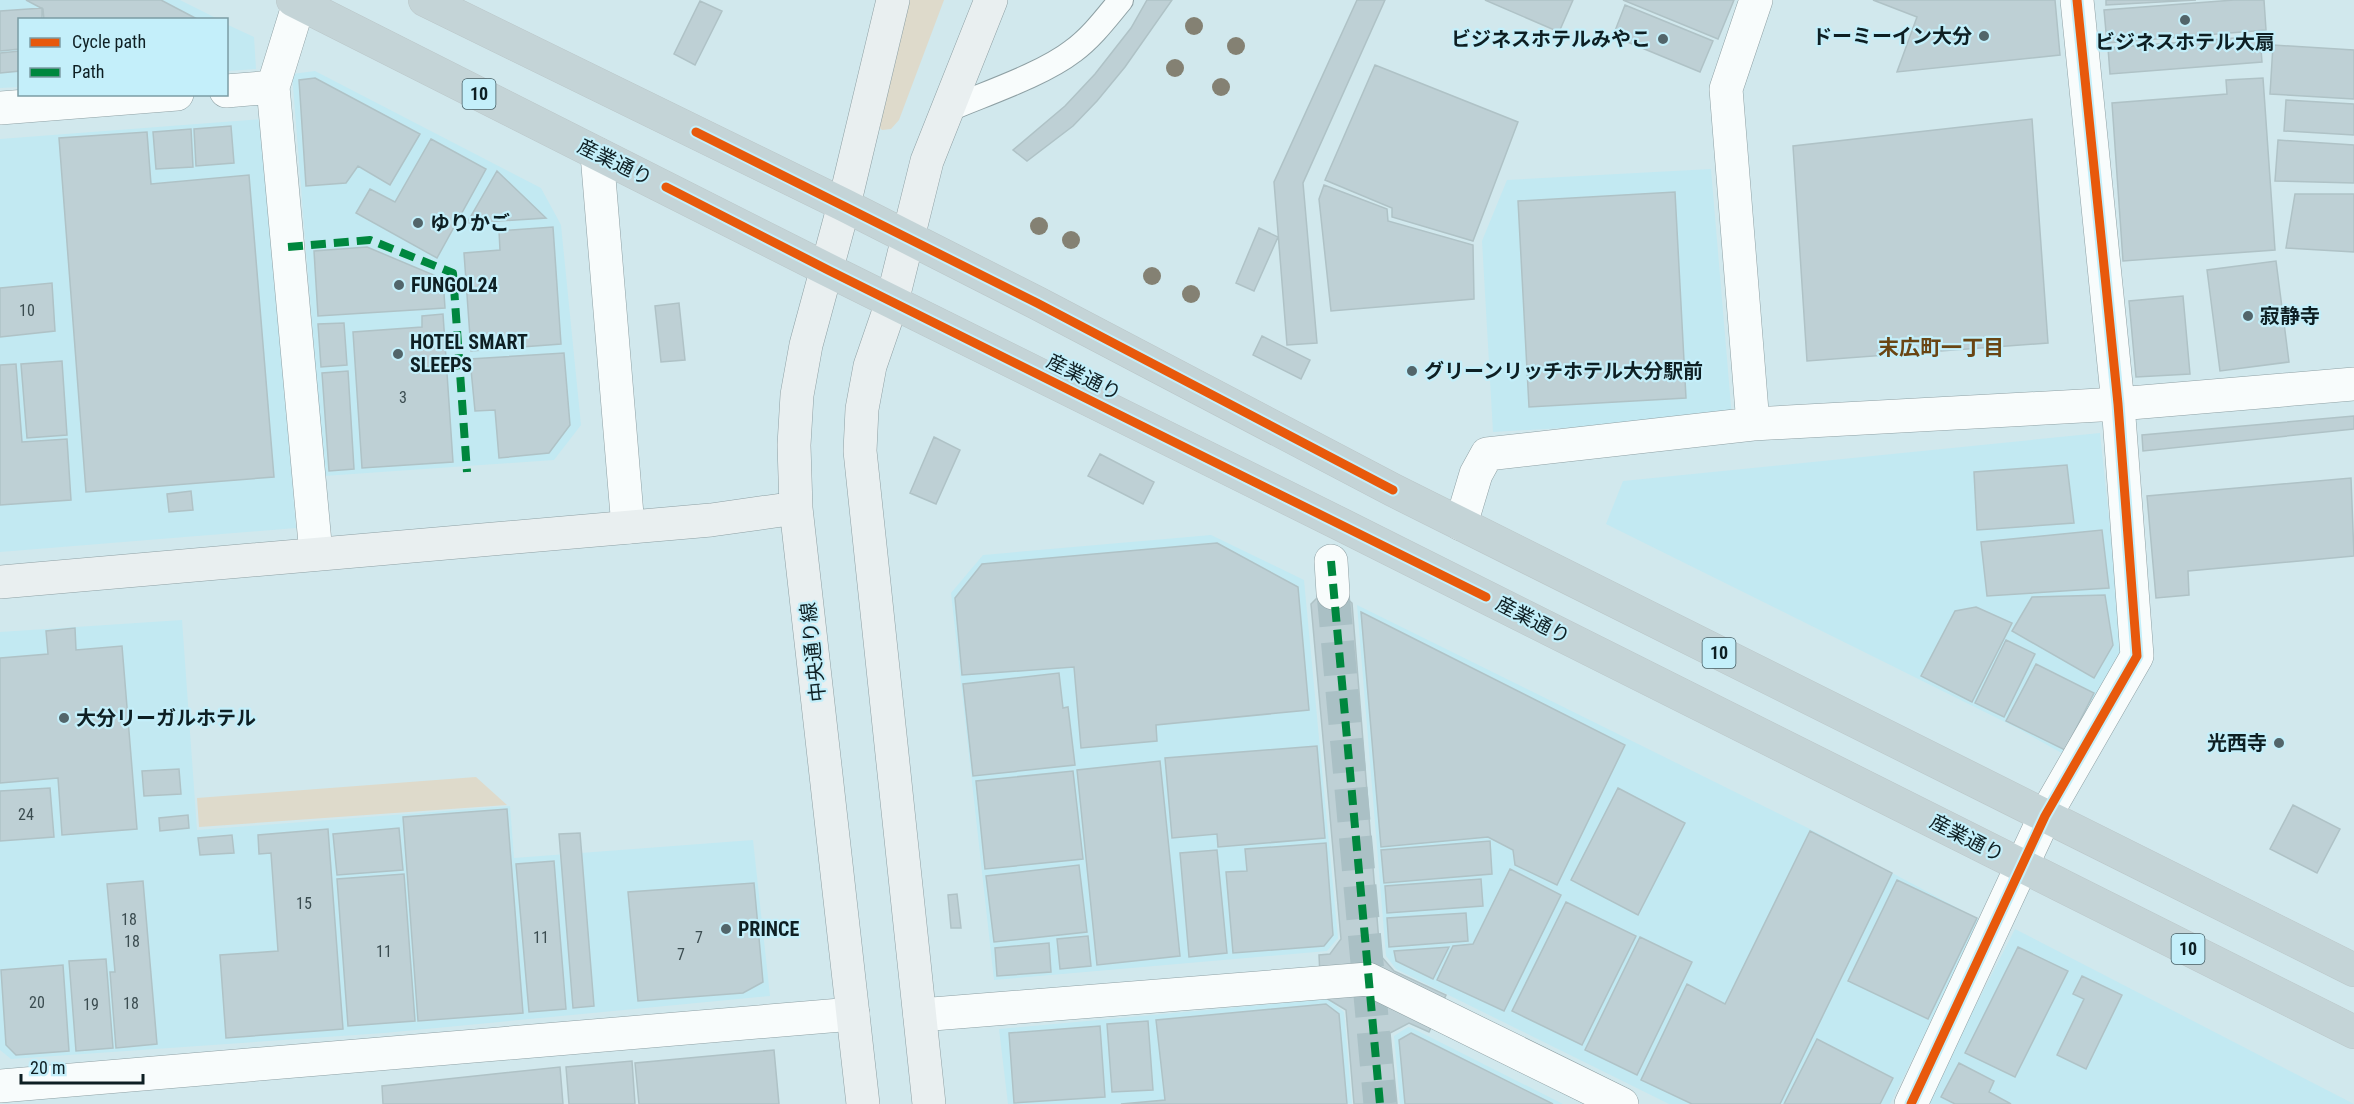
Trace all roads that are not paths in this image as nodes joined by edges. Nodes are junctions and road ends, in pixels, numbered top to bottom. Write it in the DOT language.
graph roads {
  1 [pos="893,0"];
  2 [pos="991,0"];
  3 [pos="1121,0"];
  4 [pos="1756,0"];
  5 [pos="2078,0"];
  6 [pos="428,1"];
  7 [pos="296,2"];
  8 [pos="273,87"];
  9 [pos="228,91"];
  10 [pos="152,96"];
  11 [pos="0,108"];
  12 [pos="947,110"];
  13 [pos="597,154"];
  14 [pos="844,205"];
  15 [pos="907,237"];
  16 [pos="828,270"];
  17 [pos="892,302"];
  18 [pos="2354,384"];
  19 [pos="2118,404"];
  20 [pos="1753,424"];
  21 [pos="796,508"];
  22 [pos="1461,524"];
  23 [pos="628,527"];
  24 [pos="316,554"];
  25 [pos="0,582"];
  26 [pos="2045,816"];
  27 [pos="2021,865"];
  28 [pos="2354,970"];
  29 [pos="853,1014"];
  30 [pos="920,1015"];
  31 [pos="2354,1032"];
  32 [pos="0,1086"];
  33 [pos="863,1104"];
  34 [pos="929,1104"];
  35 [pos="1622,1104"];
  36 [pos="1911,1104"];
  1 -- 14 [label="street, 中央通り線"];
  2 -- 12 [label="street"];
  3 -- 12 [label="lane"];
  4 -- 20 [label="street"];
  5 -- 19 [label="street"];
  6 -- 14 [label="highway, 10"];
  7 -- 8 [label="street"];
  7 -- 13 [label="highway, 産業通り / 10"];
  8 -- 9 [label="street"];
  8 -- 24 [label="street"];
  10 -- 11 [label="street"];
  12 -- 15 [label="street"];
  13 -- 16 [label="highway, 産業通り / 10"];
  13 -- 23 [label="street"];
  14 -- 15 [label="highway, 10"];
  14 -- 16 [label="street, 中央通り線"];
  15 -- 17 [label="street"];
  15 -- 22 [label="highway, 10"];
  16 -- 17 [label="highway, 産業通り / 10"];
  16 -- 21 [label="street, 中央通り線"];
  17 -- 27 [label="highway, 産業通り / 10"];
  17 -- 30 [label="street"];
  18 -- 19 [label="street"];
  19 -- 20 [label="street"];
  19 -- 26 [label="street"];
  20 -- 22 [label="street"];
  21 -- 23 [label="street"];
  21 -- 29 [label="street, 中央通り線"];
  22 -- 26 [label="highway, 10"];
  23 -- 24 [label="street"];
  24 -- 25 [label="street"];
  26 -- 27 [label="street"];
  26 -- 28 [label="highway, 10"];
  27 -- 31 [label="highway, 産業通り / 10"];
  27 -- 36 [label="street"];
  29 -- 32 [label="street"];
  29 -- 33 [label="street, 中央通り線"];
  30 -- 34 [label="street"];
  30 -- 35 [label="street"];
}
